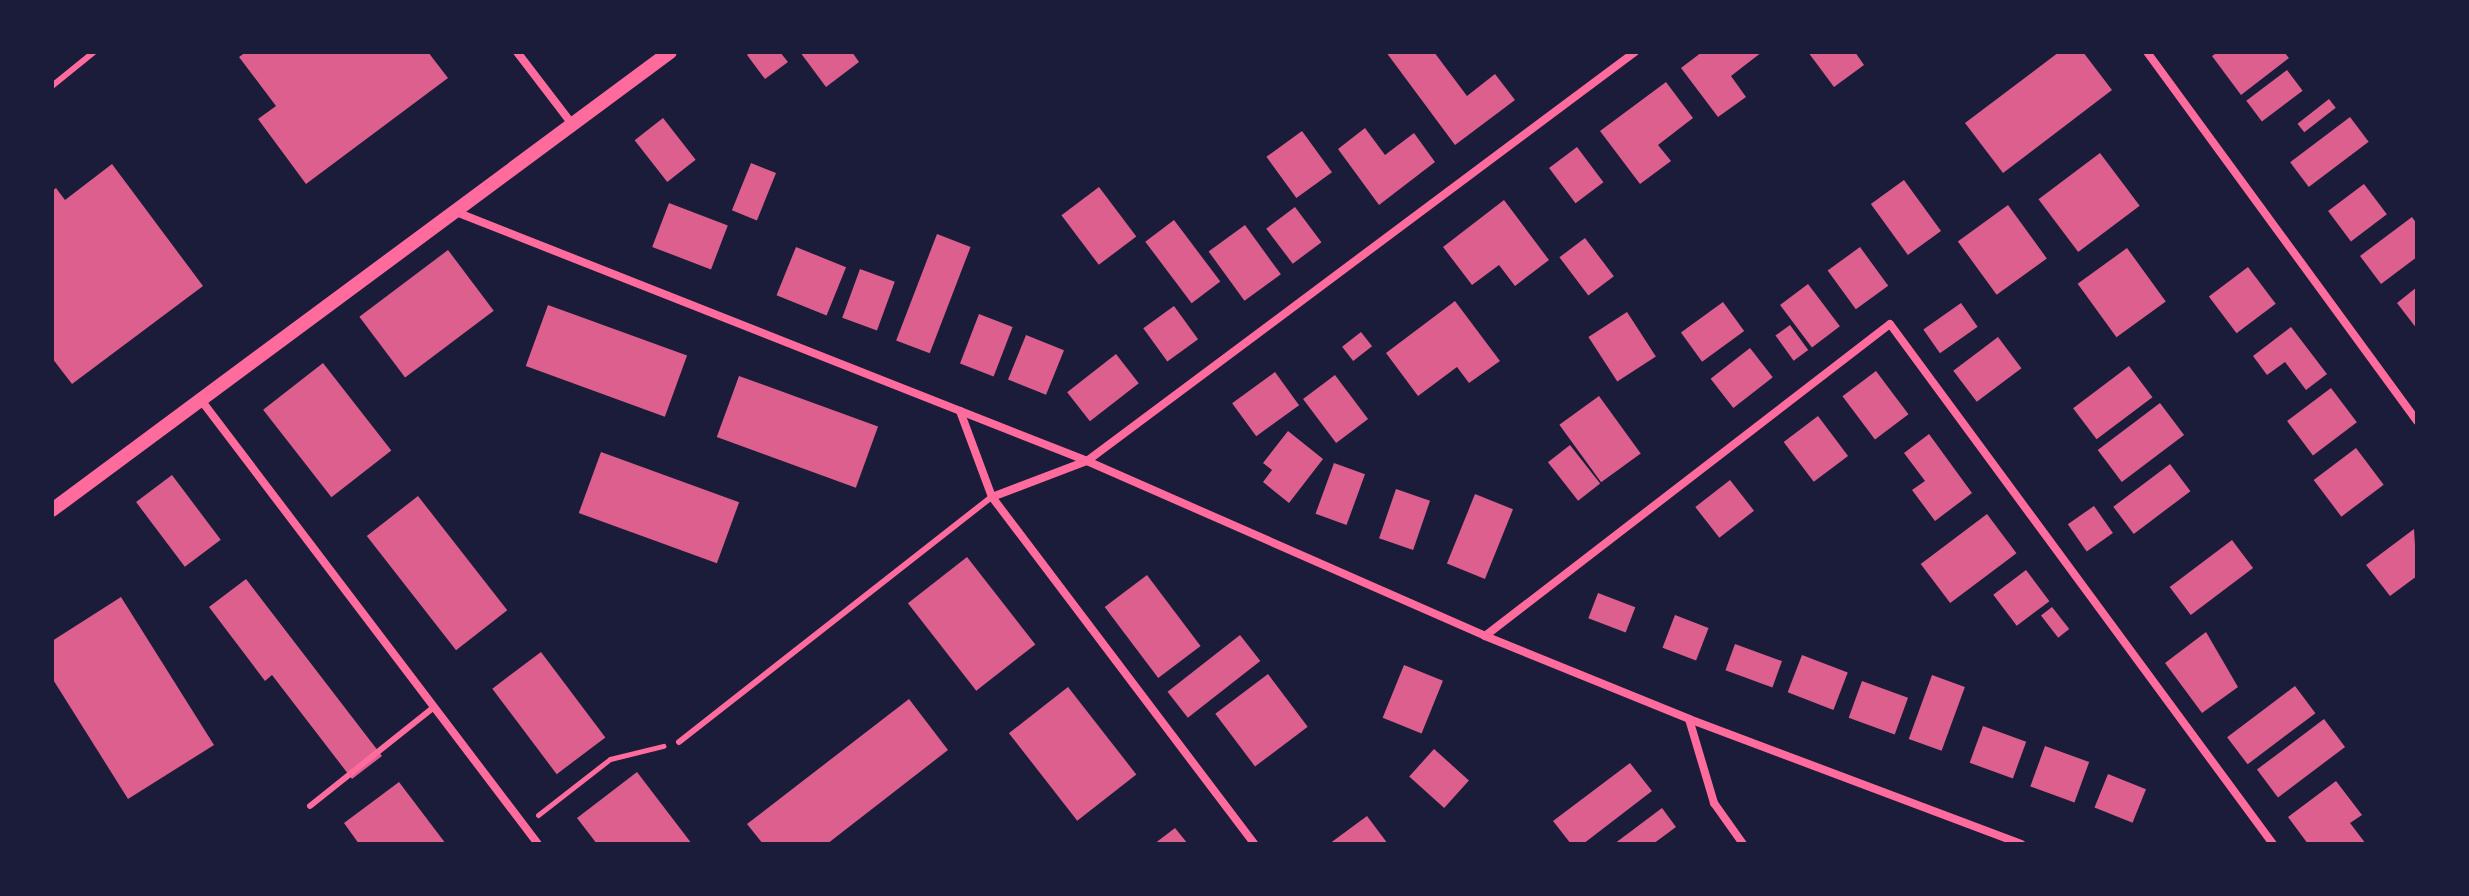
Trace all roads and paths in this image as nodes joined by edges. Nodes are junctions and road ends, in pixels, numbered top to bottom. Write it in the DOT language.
graph roads {
  1 [pos="94,52"];
  2 [pos="517,52"];
  3 [pos="670,52"];
  4 [pos="1635,52"];
  5 [pos="2147,52"];
  6 [pos="52,86"];
  7 [pos="572,124"];
  8 [pos="456,212"];
  9 [pos="201,400"];
  10 [pos="960,411"];
  11 [pos="2417,421"];
  12 [pos="1087,461"];
  13 [pos="992,497"];
  14 [pos="52,510"];
  15 [pos="1485,636"];
  16 [pos="434,707"];
  17 [pos="1689,719"];
  18 [pos="679,742"];
  19 [pos="310,806"];
  20 [pos="523,826"];
  21 [pos="538,844"];
  22 [pos="1254,844"];
  23 [pos="1743,844"];
  24 [pos="2021,844"];
  25 [pos="2273,844"];
  1 -- 6 [label="lane"];
  2 -- 7 [label="street"];
  3 -- 7 [label="street"];
  4 -- 12 [label="street"];
  5 -- 11 [label="street"];
  7 -- 8 [label="street"];
  8 -- 9 [label="street"];
  8 -- 10 [label="street"];
  9 -- 14 [label="street"];
  9 -- 16 [label="street"];
  10 -- 12 [label="street"];
  10 -- 13 [label="street"];
  12 -- 13 [label="street"];
  12 -- 15 [label="street"];
  13 -- 18 [label="lane"];
  13 -- 22 [label="street"];
  15 -- 17 [label="street"];
  15 -- 25 [label="street"];
  16 -- 19 [label="lane"];
  16 -- 20 [label="street"];
  17 -- 23 [label="street"];
  17 -- 24 [label="street"];
  18 -- 20 [label="path"];
  20 -- 21 [label="street"];
}
